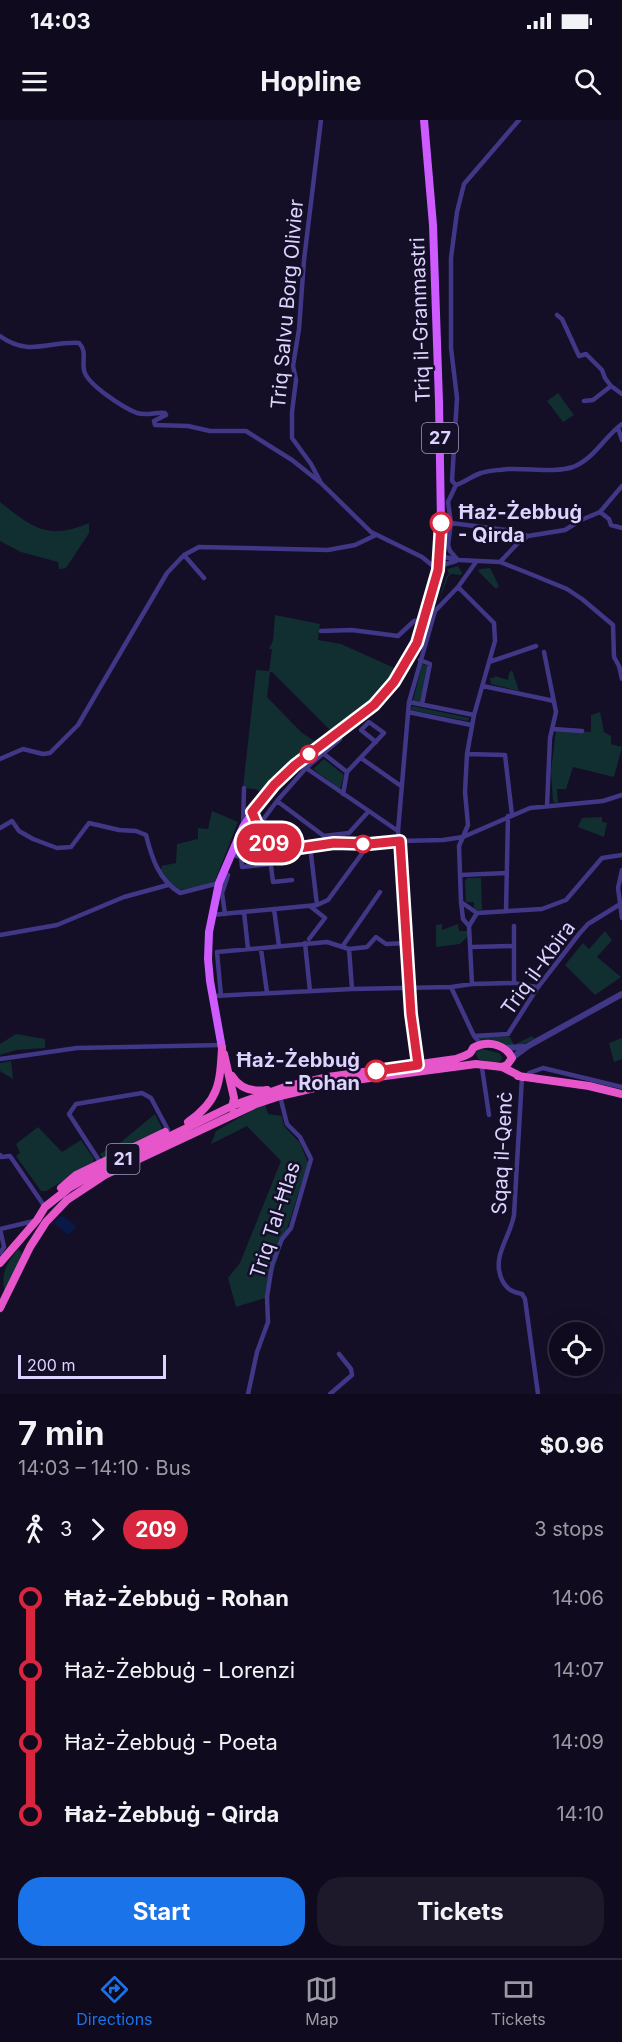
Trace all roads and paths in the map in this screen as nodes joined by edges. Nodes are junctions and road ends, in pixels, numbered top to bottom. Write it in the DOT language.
graph roads {
  1 [pos="321,120"];
  2 [pos="424,120"];
  3 [pos="519,120"];
  4 [pos="557,315"];
  5 [pos="0,336"];
  6 [pos="611,386"];
  7 [pos="622,394"];
  8 [pos="584,401"];
  9 [pos="622,417"];
  10 [pos="620,426"];
  11 [pos="622,440"];
  12 [pos="321,483"];
  13 [pos="456,485"];
  14 [pos="622,486"];
  15 [pos="600,512"];
  16 [pos="451,524"];
  17 [pos="622,528"];
  18 [pos="373,534"];
  19 [pos="528,536"];
  20 [pos="184,555"];
  21 [pos="440,556"];
  22 [pos="459,561"];
  23 [pos="476,562"];
  24 [pos="500,562"];
  25 [pos="439,568"];
  26 [pos="204,578"];
  27 [pos="458,587"];
  28 [pos="424,620"];
  29 [pos="321,631"];
  30 [pos="536,646"];
  31 [pos="544,652"];
  32 [pos="420,660"];
  33 [pos="489,662"];
  34 [pos="622,679"];
  35 [pos="483,686"];
  36 [pos="554,701"];
  37 [pos="409,702"];
  38 [pos="422,704"];
  39 [pos="408,712"];
  40 [pos="474,715"];
  41 [pos="471,725"];
  42 [pos="553,729"];
  43 [pos="582,730"];
  44 [pos="340,739"];
  45 [pos="374,744"];
  46 [pos="324,754"];
  47 [pos="467,754"];
  48 [pos="361,758"];
  49 [pos="0,759"];
  50 [pos="306,768"];
  51 [pos="347,772"];
  52 [pos="401,786"];
  53 [pos="244,788"];
  54 [pos="342,794"];
  55 [pos="622,795"];
  56 [pos="277,801"];
  57 [pos="547,806"];
  58 [pos="252,812"];
  59 [pos="368,812"];
  60 [pos="510,816"];
  61 [pos="256,825"];
  62 [pos="243,826"];
  63 [pos="0,828"];
  64 [pos="399,831"];
  65 [pos="464,837"];
  66 [pos="400,841"];
  67 [pos="268,842"];
  68 [pos="369,844"];
  69 [pos="310,846"];
  70 [pos="231,854"];
  71 [pos="622,855"];
  72 [pos="270,864"];
  73 [pos="622,870"];
  74 [pos="507,873"];
  75 [pos="228,875"];
  76 [pos="460,876"];
  77 [pos="292,880"];
  78 [pos="219,884"];
  79 [pos="168,885"];
  80 [pos="380,892"];
  81 [pos="461,902"];
  82 [pos="621,904"];
  83 [pos="317,905"];
  84 [pos="310,906"];
  85 [pos="274,909"];
  86 [pos="506,911"];
  87 [pos="244,912"];
  88 [pos="477,913"];
  89 [pos="225,914"];
  90 [pos="211,915"];
  91 [pos="622,918"];
  92 [pos="469,926"];
  93 [pos="514,926"];
  94 [pos="0,934"];
  95 [pos="307,941"];
  96 [pos="407,943"];
  97 [pos="279,946"];
  98 [pos="342,946"];
  99 [pos="514,946"];
  100 [pos="471,947"];
  101 [pos="248,949"];
  102 [pos="261,949"];
  103 [pos="349,949"];
  104 [pos="514,983"];
  105 [pos="472,984"];
  106 [pos="452,987"];
  107 [pos="538,987"];
  108 [pos="409,988"];
  109 [pos="352,989"];
  110 [pos="310,991"];
  111 [pos="267,993"];
  112 [pos="622,994"];
  113 [pos="218,996"];
  114 [pos="474,1036"];
  115 [pos="482,1045"];
  116 [pos="528,1046"];
  117 [pos="222,1047"];
  118 [pos="505,1048"];
  119 [pos="470,1051"];
  120 [pos="0,1059"];
  121 [pos="508,1062"];
  122 [pos="418,1065"];
  123 [pos="479,1066"];
  124 [pos="526,1075"];
  125 [pos="285,1087"];
  126 [pos="622,1087"];
  127 [pos="622,1094"];
  128 [pos="280,1096"];
  129 [pos="234,1104"];
  130 [pos="489,1115"];
  131 [pos="199,1121"];
  132 [pos="168,1130"];
  133 [pos="172,1142"];
  134 [pos="0,1155"];
  135 [pos="100,1162"];
  136 [pos="48,1204"];
  137 [pos="37,1220"];
  138 [pos="16,1226"];
  139 [pos="0,1229"];
  140 [pos="23,1235"];
  141 [pos="0,1253"];
  142 [pos="0,1263"];
  143 [pos="0,1294"];
  144 [pos="1,1307"];
  145 [pos="339,1354"];
  146 [pos="248,1394"];
  147 [pos="330,1394"];
  148 [pos="538,1394"];
  1 -- 12 [label="street, Triq Salvu Borg Olivier"];
  2 -- 21 [label="main road, Triq il-Granmastri / 27"];
  3 -- 13 [label="street"];
  4 -- 6 [label="street"];
  5 -- 12 [label="street"];
  6 -- 7 [label="street"];
  6 -- 8 [label="street"];
  9 -- 10 [label="street"];
  10 -- 11 [label="street"];
  10 -- 13 [label="street"];
  12 -- 18 [label="street"];
  13 -- 16 [label="street"];
  14 -- 15 [label="street"];
  15 -- 17 [label="street"];
  15 -- 19 [label="street"];
  16 -- 19 [label="street"];
  16 -- 22 [label="street"];
  18 -- 20 [label="street"];
  18 -- 25 [label="street"];
  19 -- 24 [label="street"];
  20 -- 26 [label="street"];
  20 -- 49 [label="street"];
  21 -- 22 [label="street"];
  21 -- 25 [label="main road, Triq il-Granmastri / 27"];
  22 -- 23 [label="street"];
  22 -- 25 [label="street"];
  23 -- 24 [label="street"];
  23 -- 27 [label="street"];
  24 -- 34 [label="street"];
  25 -- 28 [label="main road, Triq il-Granmastri / 27"];
  27 -- 32 [label="street"];
  27 -- 33 [label="street"];
  28 -- 29 [label="street"];
  28 -- 58 [label="main road, Triq il-Granmastri / 27"];
  30 -- 33 [label="street"];
  31 -- 36 [label="street"];
  32 -- 37 [label="street"];
  32 -- 38 [label="street"];
  33 -- 35 [label="street"];
  35 -- 36 [label="street"];
  35 -- 40 [label="street"];
  36 -- 42 [label="street"];
  37 -- 38 [label="street"];
  37 -- 39 [label="street"];
  38 -- 40 [label="street"];
  39 -- 41 [label="street"];
  39 -- 52 [label="street"];
  40 -- 41 [label="street"];
  41 -- 47 [label="street"];
  42 -- 43 [label="street"];
  42 -- 57 [label="street"];
  44 -- 46 [label="street"];
  45 -- 45 [label="street"];
  45 -- 48 [label="street"];
  46 -- 50 [label="street"];
  46 -- 51 [label="street"];
  47 -- 60 [label="street"];
  47 -- 65 [label="street"];
  48 -- 51 [label="street"];
  48 -- 52 [label="street"];
  50 -- 54 [label="street"];
  50 -- 56 [label="street"];
  51 -- 54 [label="street"];
  52 -- 64 [label="street"];
  53 -- 62 [label="street"];
  54 -- 59 [label="street"];
  55 -- 57 [label="street"];
  56 -- 59 [label="street"];
  56 -- 61 [label="street"];
  57 -- 60 [label="street"];
  58 -- 61 [label="street"];
  58 -- 62 [label="main road, Triq il-Granmastri / 27"];
  59 -- 64 [label="street"];
  60 -- 65 [label="street"];
  60 -- 74 [label="street"];
  61 -- 62 [label="street"];
  61 -- 67 [label="street"];
  62 -- 70 [label="main road, Triq il-Granmastri / 27"];
  63 -- 79 [label="street"];
  64 -- 66 [label="street"];
  65 -- 66 [label="street"];
  65 -- 76 [label="street"];
  66 -- 68 [label="street"];
  66 -- 96 [label="street"];
  67 -- 69 [label="street"];
  67 -- 72 [label="street"];
  68 -- 69 [label="street"];
  68 -- 83 [label="street"];
  69 -- 83 [label="street"];
  70 -- 72 [label="street"];
  70 -- 78 [label="main road, Triq il-Granmastri / 27"];
  71 -- 86 [label="street"];
  72 -- 77 [label="street"];
  73 -- 82 [label="street"];
  74 -- 76 [label="street"];
  74 -- 86 [label="street"];
  75 -- 89 [label="street"];
  76 -- 81 [label="street"];
  78 -- 79 [label="street"];
  78 -- 90 [label="main road, Triq il-Granmastri / 27"];
  79 -- 94 [label="street"];
  80 -- 98 [label="street"];
  81 -- 88 [label="street"];
  81 -- 92 [label="street"];
  82 -- 91 [label="street"];
  82 -- 107 [label="street, Triq il-Kbira"];
  83 -- 84 [label="street"];
  84 -- 85 [label="street"];
  84 -- 95 [label="street"];
  85 -- 87 [label="street"];
  85 -- 97 [label="street"];
  86 -- 88 [label="street"];
  87 -- 89 [label="street"];
  87 -- 101 [label="street"];
  88 -- 92 [label="street"];
  89 -- 90 [label="street"];
  90 -- 113 [label="main road, Triq il-Granmastri / 27"];
  92 -- 100 [label="street"];
  93 -- 99 [label="street"];
  95 -- 97 [label="street"];
  95 -- 98 [label="street"];
  95 -- 110 [label="street"];
  96 -- 103 [label="street"];
  96 -- 108 [label="street"];
  97 -- 102 [label="street"];
  98 -- 103 [label="street"];
  99 -- 100 [label="street"];
  99 -- 104 [label="street"];
  100 -- 105 [label="street"];
  101 -- 102 [label="street"];
  101 -- 113 [label="street"];
  102 -- 111 [label="street"];
  103 -- 109 [label="street"];
  104 -- 105 [label="street"];
  104 -- 107 [label="street"];
  105 -- 106 [label="street"];
  106 -- 108 [label="street"];
  106 -- 114 [label="street"];
  107 -- 114 [label="street, Triq il-Kbira"];
  108 -- 109 [label="street"];
  108 -- 122 [label="street"];
  109 -- 110 [label="street"];
  110 -- 111 [label="street"];
  111 -- 113 [label="street"];
  112 -- 116 [label="street"];
  113 -- 117 [label="main road, Triq il-Granmastri / 27"];
  114 -- 115 [label="street"];
  114 -- 119 [label="street"];
  115 -- 118 [label="highway"];
  115 -- 119 [label="highway"];
  116 -- 118 [label="street"];
  116 -- 121 [label="street"];
  117 -- 120 [label="street"];
  117 -- 125 [label="highway"];
  117 -- 129 [label="highway, 27"];
  117 -- 131 [label="highway, 27"];
  117 -- 132 [label="highway"];
  118 -- 121 [label="highway"];
  119 -- 122 [label="highway"];
  119 -- 123 [label="highway"];
  121 -- 123 [label="highway"];
  121 -- 124 [label="highway"];
  122 -- 125 [label="highway"];
  123 -- 124 [label="highway"];
  123 -- 128 [label="highway"];
  123 -- 130 [label="street"];
  124 -- 126 [label="street"];
  124 -- 127 [label="highway"];
  124 -- 148 [label="street, Sqaq il-Qenċ"];
  125 -- 129 [label="highway, 21"];
  128 -- 133 [label="highway, 21"];
  128 -- 146 [label="street, Triq Tal-Ħlas"];
  129 -- 131 [label="highway, 21"];
  129 -- 133 [label="highway"];
  131 -- 136 [label="highway, 21"];
  132 -- 135 [label="highway"];
  132 -- 135 [label="street"];
  133 -- 144 [label="highway, 21"];
  134 -- 136 [label="street"];
  135 -- 136 [label="highway"];
  136 -- 137 [label="highway, 21"];
  137 -- 138 [label="street"];
  137 -- 140 [label="highway, 21"];
  138 -- 139 [label="street"];
  138 -- 140 [label="street"];
  139 -- 141 [label="street"];
  140 -- 142 [label="highway, 21"];
  143 -- 144 [label="highway"];
  145 -- 147 [label="street"];
}
